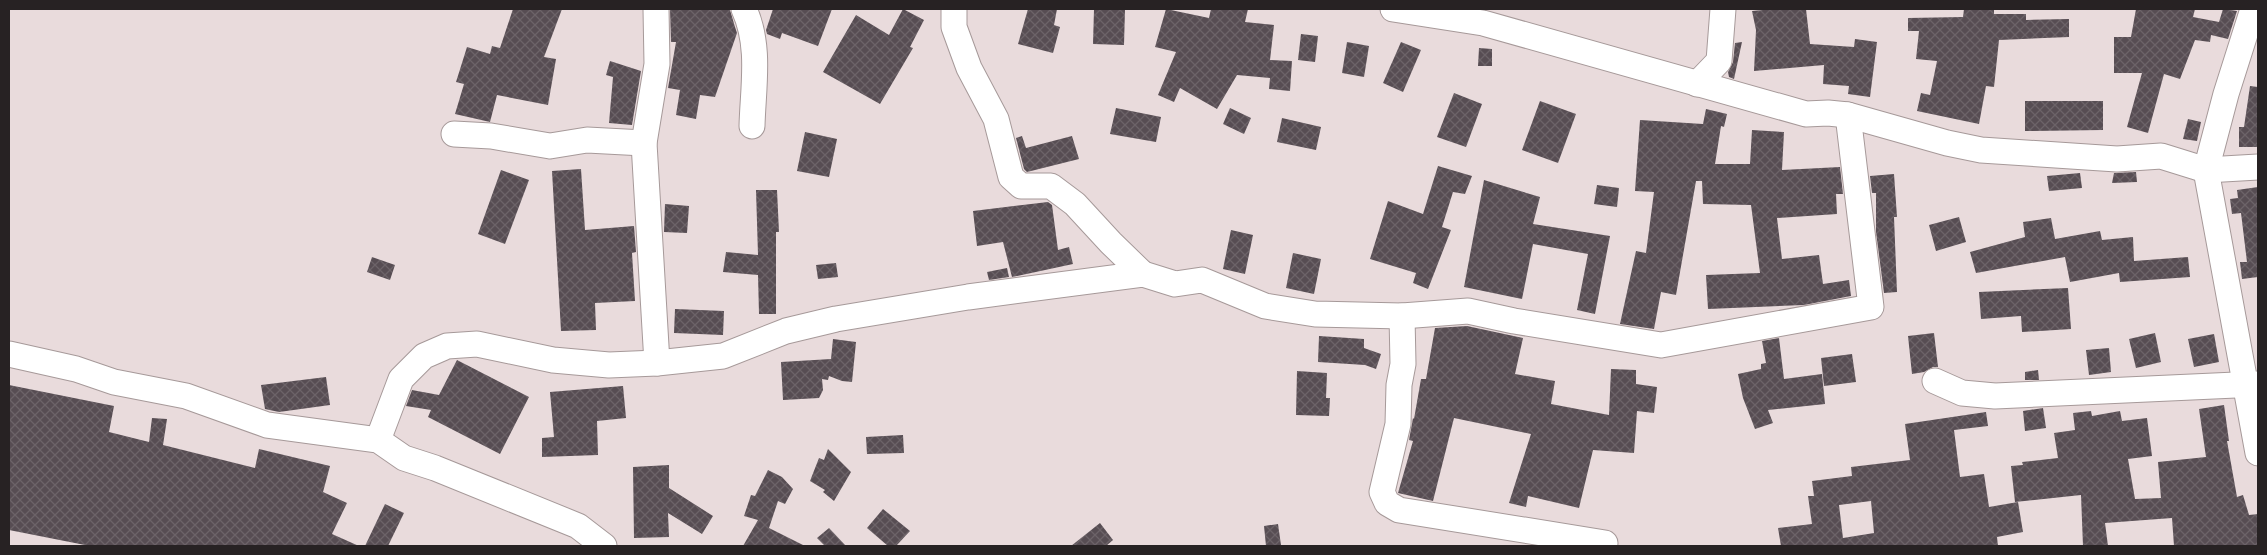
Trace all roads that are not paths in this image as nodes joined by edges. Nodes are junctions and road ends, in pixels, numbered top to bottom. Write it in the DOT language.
graph roads {
  1 [pos="656,9"];
  2 [pos="744,9"];
  3 [pos="954,9"];
  4 [pos="1392,9"];
  5 [pos="1723,9"];
  6 [pos="2253,9"];
  7 [pos="1697,84"];
  8 [pos="1848,115"];
  9 [pos="752,126"];
  10 [pos="454,134"];
  11 [pos="644,143"];
  12 [pos="2258,167"];
  13 [pos="2206,170"];
  14 [pos="1143,274"];
  15 [pos="1402,316"];
  16 [pos="9,354"];
  17 [pos="657,363"];
  18 [pos="1936,381"];
  19 [pos="2252,384"];
  20 [pos="378,440"];
  21 [pos="2258,453"];
  22 [pos="1605,543"];
  23 [pos="604,546"];
  1 -- 11 [label="street"];
  2 -- 9 [label="street"];
  3 -- 14 [label="street"];
  4 -- 7 [label="street"];
  5 -- 7 [label="street"];
  6 -- 13 [label="street"];
  7 -- 8 [label="street"];
  8 -- 13 [label="street"];
  8 -- 15 [label="street"];
  10 -- 11 [label="street"];
  11 -- 17 [label="street"];
  12 -- 13 [label="street"];
  13 -- 19 [label="street"];
  14 -- 15 [label="street"];
  14 -- 17 [label="street"];
  15 -- 22 [label="street"];
  16 -- 20 [label="street"];
  17 -- 20 [label="street"];
  18 -- 19 [label="street"];
  19 -- 21 [label="street"];
  20 -- 23 [label="street"];
}
